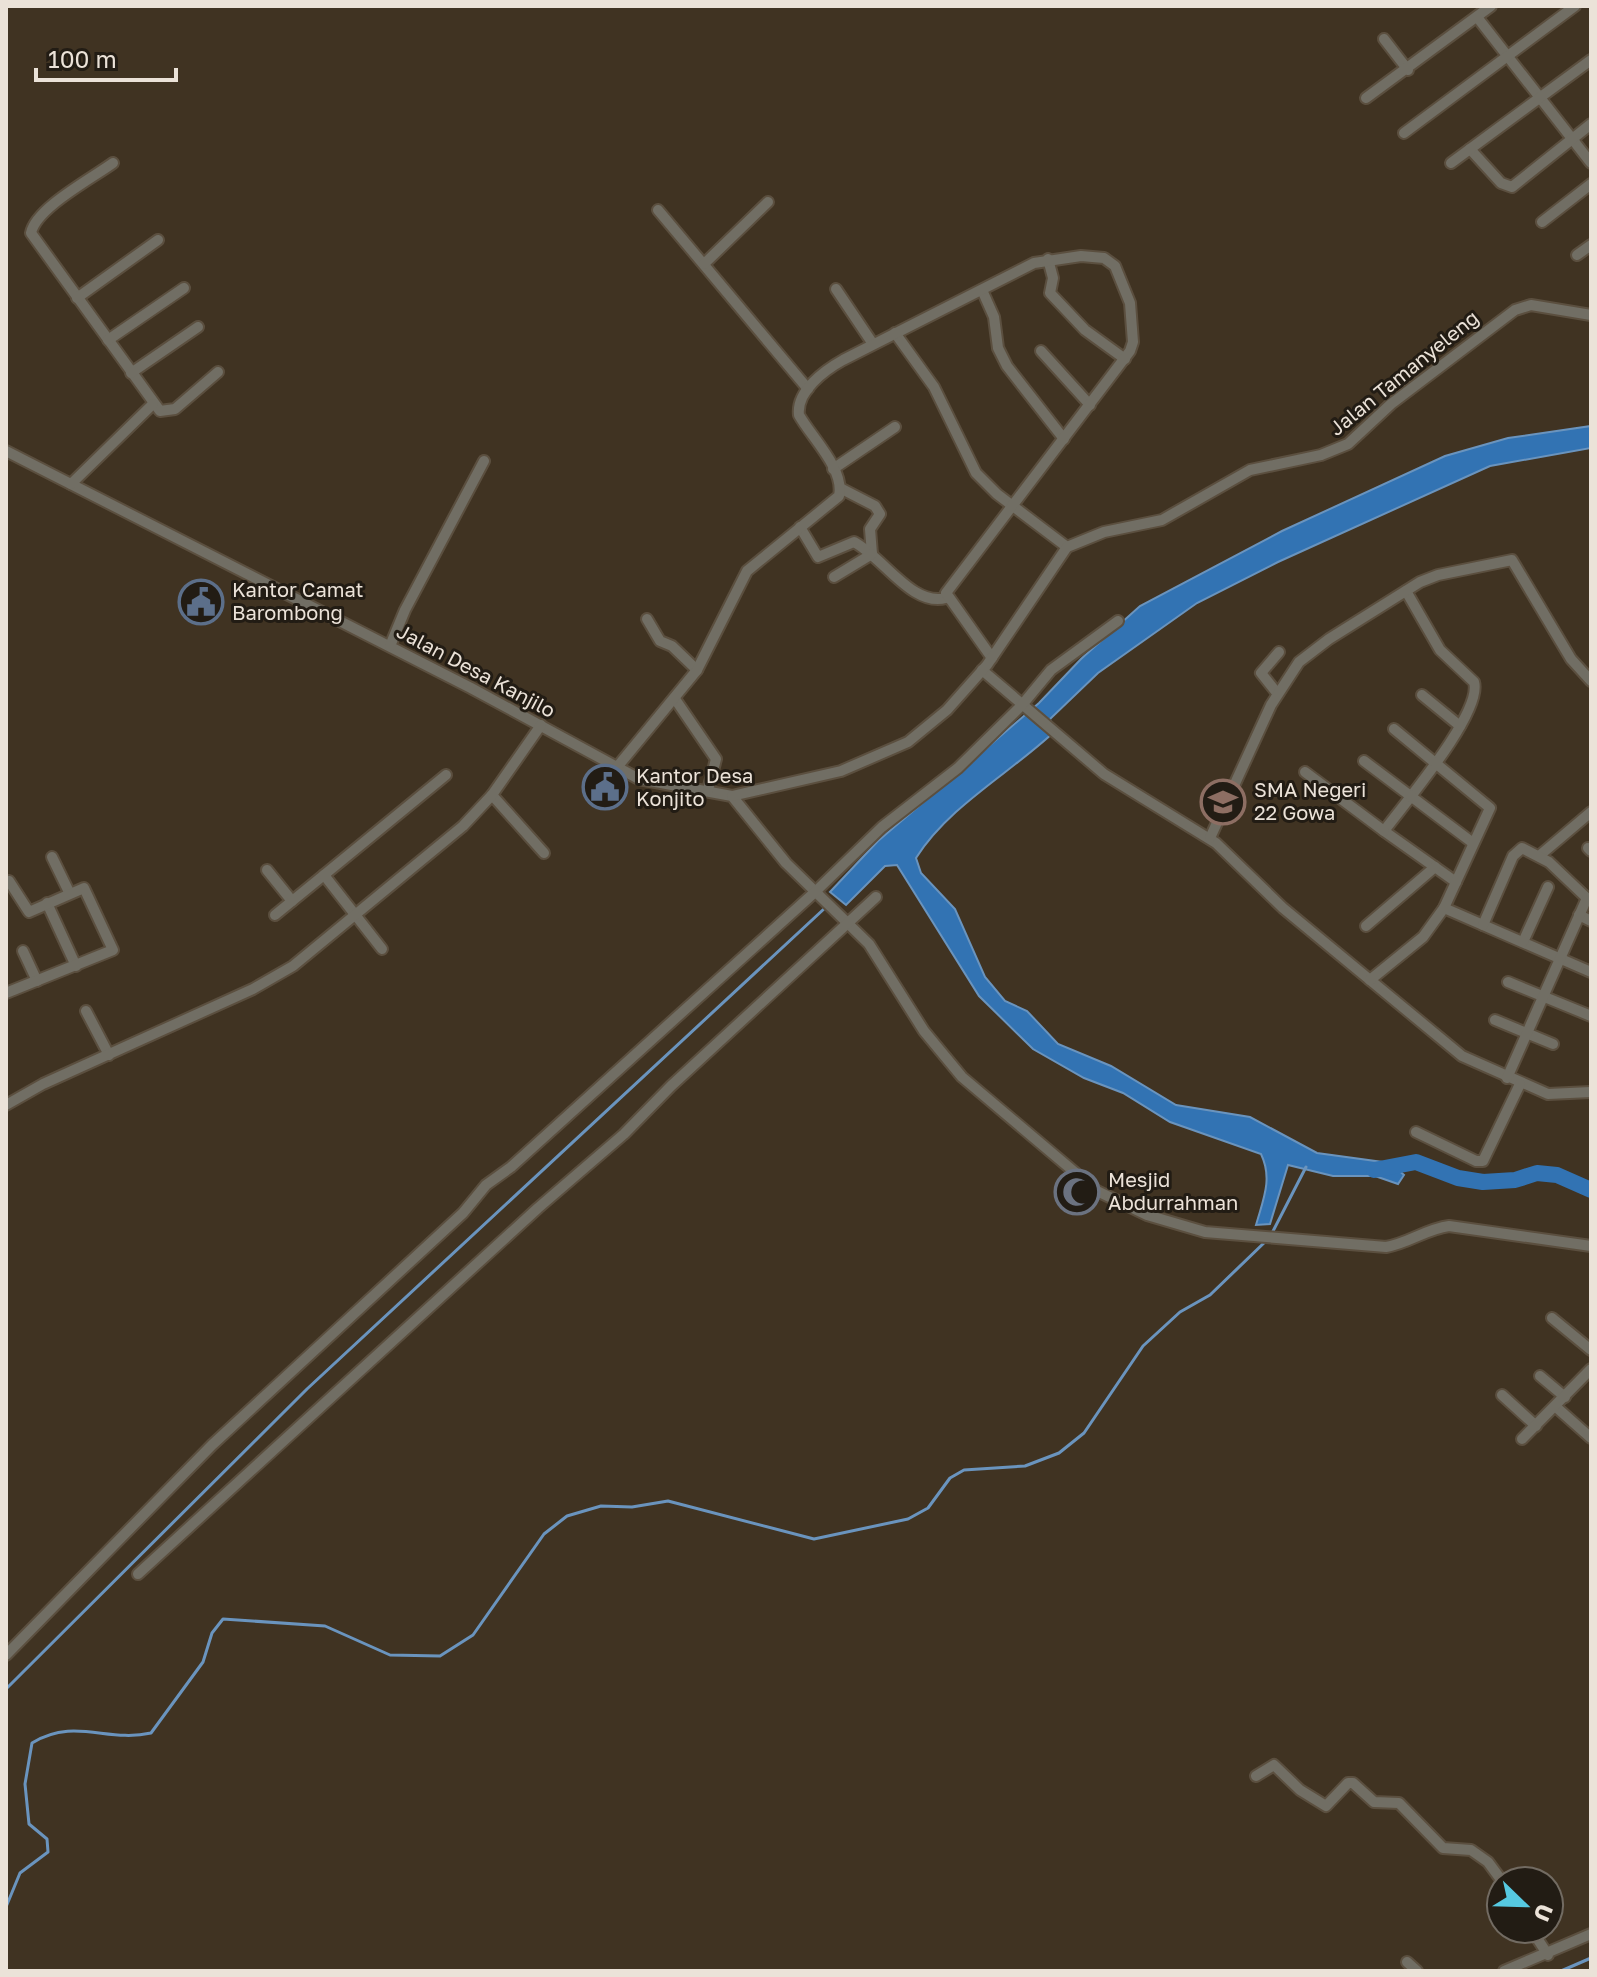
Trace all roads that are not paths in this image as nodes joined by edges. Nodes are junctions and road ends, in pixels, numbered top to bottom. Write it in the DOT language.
graph roads {
  1 [pos="1491,6"];
  2 [pos="1575,6"];
  3 [pos="1477,17"];
  4 [pos="1384,39"];
  5 [pos="1510,56"];
  6 [pos="1591,60"];
  7 [pos="1408,70"];
  8 [pos="1366,98"];
  9 [pos="1543,99"];
  10 [pos="1591,124"];
  11 [pos="1404,133"];
  12 [pos="1572,139"];
  13 [pos="1470,149"];
  14 [pos="113,163"];
  15 [pos="1451,163"];
  16 [pos="1591,163"];
  17 [pos="1591,184"];
  18 [pos="768,202"];
  19 [pos="658,210"];
  20 [pos="1542,222"];
  21 [pos="158,240"];
  22 [pos="1591,245"];
  23 [pos="1577,255"];
  24 [pos="1048,259"];
  25 [pos="704,264"];
  26 [pos="184,288"];
  27 [pos="836,289"];
  28 [pos="982,290"];
  29 [pos="77,298"];
  30 [pos="1591,315"];
  31 [pos="198,327"];
  32 [pos="895,333"];
  33 [pos="108,340"];
  34 [pos="873,344"];
  35 [pos="1041,351"];
  36 [pos="1125,359"];
  37 [pos="218,372"];
  38 [pos="131,373"];
  39 [pos="808,389"];
  40 [pos="153,404"];
  41 [pos="1090,405"];
  42 [pos="895,427"];
  43 [pos="1064,439"];
  44 [pos="6,451"];
  45 [pos="484,461"];
  46 [pos="833,469"];
  47 [pos="71,484"];
  48 [pos="840,488"];
  49 [pos="1012,507"];
  50 [pos="800,527"];
  51 [pos="1067,547"];
  52 [pos="872,554"];
  53 [pos="834,577"];
  54 [pos="1406,591"];
  55 [pos="946,598"];
  56 [pos="647,619"];
  57 [pos="1118,621"];
  58 [pos="390,646"];
  59 [pos="1279,652"];
  60 [pos="992,658"];
  61 [pos="697,670"];
  62 [pos="982,670"];
  63 [pos="1591,681"];
  64 [pos="1277,693"];
  65 [pos="1422,695"];
  66 [pos="675,699"];
  67 [pos="1025,707"];
  68 [pos="541,725"];
  69 [pos="1460,726"];
  70 [pos="1394,729"];
  71 [pos="1435,760"];
  72 [pos="1364,761"];
  73 [pos="618,766"];
  74 [pos="1305,772"];
  75 [pos="446,775"];
  76 [pos="708,790"];
  77 [pos="492,795"];
  78 [pos="732,796"];
  79 [pos="1410,796"];
  80 [pos="1591,812"];
  81 [pos="1384,831"];
  82 [pos="1210,838"];
  83 [pos="1473,843"];
  84 [pos="544,853"];
  85 [pos="1539,856"];
  86 [pos="52,857"];
  87 [pos="1435,867"];
  88 [pos="267,870"];
  89 [pos="324,875"];
  90 [pos="9,881"];
  91 [pos="1456,882"];
  92 [pos="1548,887"];
  93 [pos="69,892"];
  94 [pos="817,894"];
  95 [pos="876,897"];
  96 [pos="1589,900"];
  97 [pos="292,901"];
  98 [pos="47,903"];
  99 [pos="1444,908"];
  100 [pos="356,912"];
  101 [pos="275,915"];
  102 [pos="1579,915"];
  103 [pos="846,921"];
  104 [pos="1591,921"];
  105 [pos="1483,925"];
  106 [pos="1366,926"];
  107 [pos="1523,942"];
  108 [pos="382,949"];
  109 [pos="23,951"];
  110 [pos="1560,959"];
  111 [pos="76,966"];
  112 [pos="1591,972"];
  113 [pos="1370,980"];
  114 [pos="37,981"];
  115 [pos="1508,982"];
  116 [pos="6,993"];
  117 [pos="1544,996"];
  118 [pos="86,1011"];
  119 [pos="1591,1016"];
  120 [pos="1495,1020"];
  121 [pos="1528,1034"];
  122 [pos="1553,1044"];
  123 [pos="109,1055"];
  124 [pos="1507,1078"];
  125 [pos="1520,1084"];
  126 [pos="1591,1092"];
  127 [pos="7,1102"];
  128 [pos="1416,1132"];
  129 [pos="1591,1246"];
  130 [pos="1552,1318"];
  131 [pos="1591,1350"];
  132 [pos="1540,1376"];
  133 [pos="1588,1377"];
  134 [pos="1502,1395"];
  135 [pos="1565,1397"];
  136 [pos="1556,1407"];
  137 [pos="1536,1426"];
  138 [pos="1591,1438"];
  139 [pos="1522,1439"];
  140 [pos="138,1574"];
  141 [pos="6,1655"];
  142 [pos="1256,1776"];
  143 [pos="1489,1865"];
  144 [pos="1591,1934"];
  145 [pos="1541,1945"];
  146 [pos="1548,1955"];
  147 [pos="1407,1962"];
  148 [pos="1417,1971"];
  149 [pos="1504,1971"];
  1 -- 3 [label="street"];
  2 -- 5 [label="street"];
  3 -- 5 [label="street"];
  3 -- 7 [label="street"];
  4 -- 7 [label="street"];
  5 -- 9 [label="street"];
  5 -- 11 [label="street"];
  6 -- 9 [label="street"];
  7 -- 8 [label="street"];
  9 -- 12 [label="street"];
  9 -- 13 [label="street"];
  10 -- 12 [label="street"];
  12 -- 13 [label="street"];
  12 -- 16 [label="street"];
  13 -- 15 [label="street"];
  14 -- 29 [label="street"];
  17 -- 20 [label="street"];
  18 -- 25 [label="street"];
  19 -- 25 [label="street"];
  21 -- 29 [label="street"];
  22 -- 23 [label="street"];
  24 -- 28 [label="street"];
  24 -- 36 [label="street"];
  24 -- 36 [label="street"];
  25 -- 39 [label="street"];
  26 -- 33 [label="street"];
  27 -- 34 [label="street"];
  28 -- 32 [label="street"];
  28 -- 43 [label="street"];
  29 -- 33 [label="street"];
  30 -- 51 [label="street, Jalan Tamanyeleng"];
  31 -- 38 [label="street"];
  32 -- 34 [label="street"];
  32 -- 49 [label="street"];
  33 -- 38 [label="street"];
  34 -- 39 [label="street"];
  35 -- 41 [label="street"];
  36 -- 41 [label="street"];
  37 -- 40 [label="street"];
  38 -- 40 [label="street"];
  39 -- 46 [label="street"];
  40 -- 47 [label="street"];
  41 -- 43 [label="street"];
  42 -- 46 [label="street"];
  43 -- 49 [label="street"];
  44 -- 47 [label="street, Jalan Desa Kanjilo"];
  45 -- 58 [label="street"];
  46 -- 48 [label="street"];
  47 -- 58 [label="street, Jalan Desa Kanjilo"];
  48 -- 50 [label="street"];
  48 -- 52 [label="street"];
  49 -- 51 [label="street"];
  49 -- 55 [label="street"];
  50 -- 52 [label="street"];
  50 -- 61 [label="street"];
  51 -- 60 [label="street"];
  52 -- 53 [label="street"];
  52 -- 55 [label="street"];
  54 -- 63 [label="street"];
  54 -- 64 [label="street"];
  54 -- 69 [label="street"];
  55 -- 60 [label="street"];
  56 -- 61 [label="street"];
  57 -- 67 [label="street"];
  58 -- 68 [label="street, Jalan Desa Kanjilo"];
  59 -- 64 [label="street"];
  60 -- 62 [label="street"];
  61 -- 66 [label="street"];
  62 -- 67 [label="street"];
  62 -- 78 [label="street"];
  64 -- 82 [label="street"];
  65 -- 69 [label="street"];
  66 -- 73 [label="street"];
  66 -- 76 [label="street"];
  67 -- 82 [label="street"];
  67 -- 94 [label="street"];
  68 -- 73 [label="street, Jalan Desa Kanjilo"];
  68 -- 77 [label="street"];
  69 -- 71 [label="street"];
  70 -- 71 [label="street"];
  71 -- 79 [label="street"];
  71 -- 83 [label="street"];
  72 -- 79 [label="street"];
  73 -- 76 [label="street, Jalan Desa Kanjilo"];
  74 -- 81 [label="street"];
  75 -- 89 [label="street"];
  76 -- 78 [label="street, Jalan Desa Kanjilo"];
  77 -- 84 [label="street"];
  77 -- 100 [label="street"];
  78 -- 94 [label="street"];
  79 -- 81 [label="street"];
  79 -- 83 [label="street"];
  80 -- 85 [label="street"];
  81 -- 87 [label="street"];
  82 -- 113 [label="street"];
  83 -- 91 [label="street"];
  85 -- 96 [label="street"];
  85 -- 105 [label="street"];
  86 -- 93 [label="street"];
  87 -- 91 [label="street"];
  87 -- 106 [label="street"];
  88 -- 97 [label="street"];
  89 -- 97 [label="street"];
  89 -- 100 [label="street"];
  90 -- 98 [label="street"];
  91 -- 99 [label="street"];
  92 -- 107 [label="street"];
  93 -- 98 [label="street"];
  93 -- 111 [label="street"];
  94 -- 103 [label="street"];
  94 -- 141 [label="street"];
  95 -- 103 [label="street"];
  96 -- 102 [label="street"];
  97 -- 101 [label="street"];
  98 -- 111 [label="street"];
  99 -- 105 [label="street"];
  99 -- 113 [label="street"];
  100 -- 108 [label="street"];
  100 -- 123 [label="street"];
  102 -- 104 [label="street"];
  102 -- 110 [label="street"];
  103 -- 129 [label="street"];
  103 -- 140 [label="street"];
  105 -- 107 [label="street"];
  107 -- 110 [label="street"];
  109 -- 114 [label="street"];
  110 -- 112 [label="street"];
  110 -- 117 [label="street"];
  111 -- 114 [label="street"];
  113 -- 124 [label="street"];
  114 -- 116 [label="street"];
  115 -- 117 [label="street"];
  117 -- 119 [label="street"];
  117 -- 121 [label="street"];
  118 -- 123 [label="street"];
  120 -- 121 [label="street"];
  121 -- 122 [label="street"];
  121 -- 124 [label="street"];
  123 -- 127 [label="street"];
  124 -- 125 [label="street"];
  125 -- 126 [label="street"];
  125 -- 128 [label="street"];
  130 -- 131 [label="street"];
  132 -- 135 [label="street"];
  133 -- 135 [label="street"];
  134 -- 137 [label="street"];
  135 -- 136 [label="street"];
  136 -- 137 [label="street"];
  136 -- 138 [label="street"];
  137 -- 139 [label="street"];
  142 -- 143 [label="street"];
  144 -- 146 [label="street"];
  145 -- 146 [label="street"];
  146 -- 149 [label="street"];
  147 -- 148 [label="street"];
}
